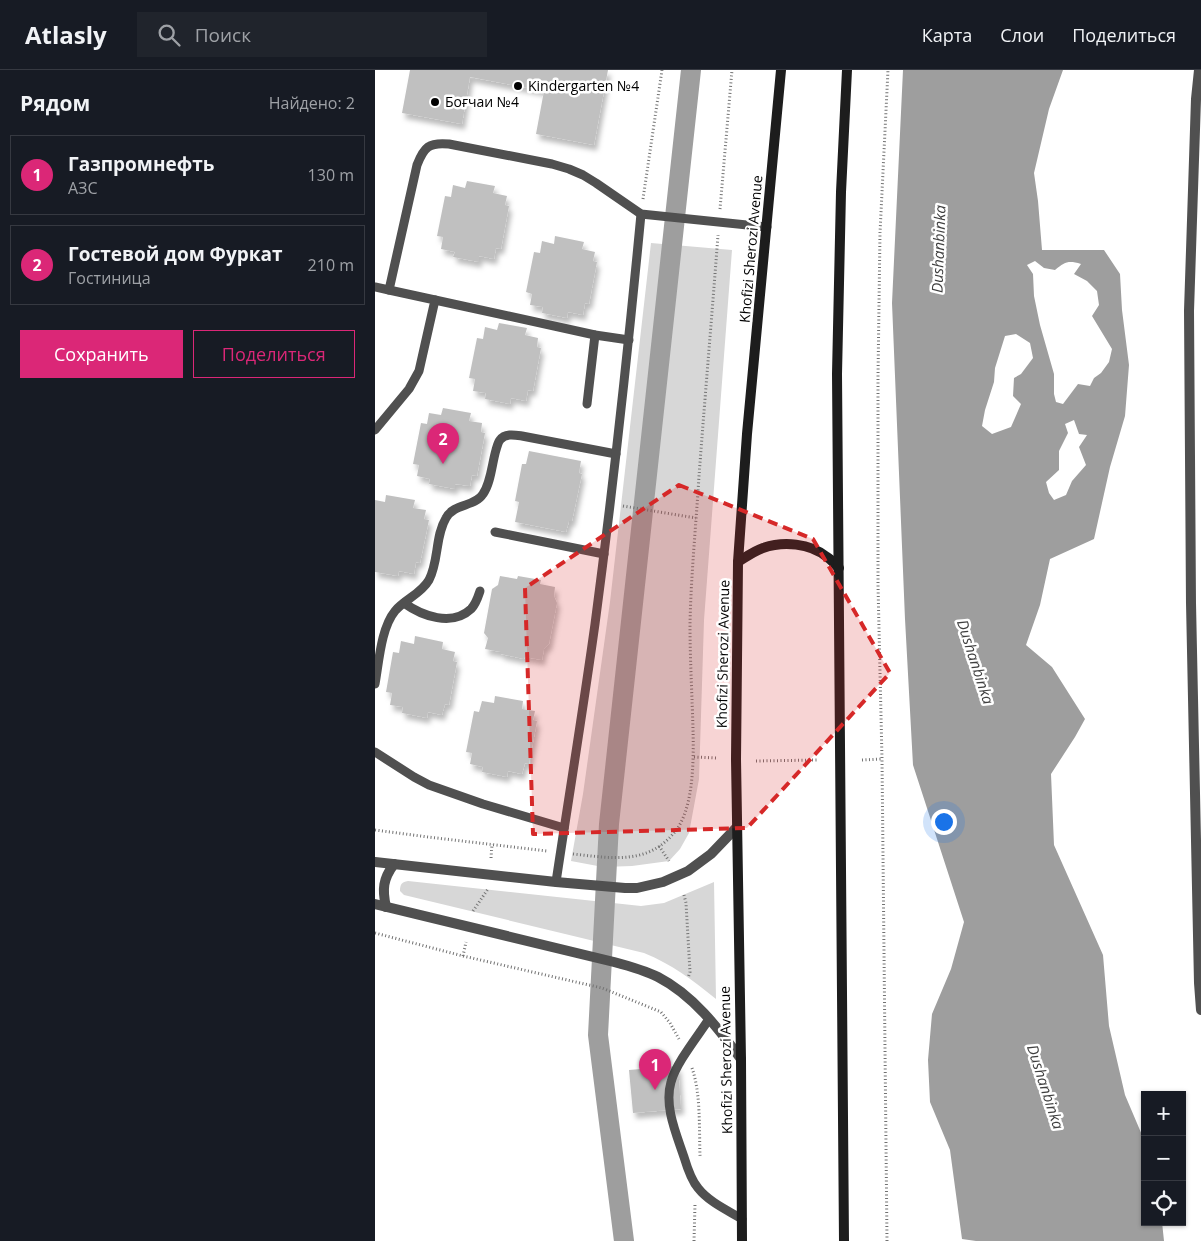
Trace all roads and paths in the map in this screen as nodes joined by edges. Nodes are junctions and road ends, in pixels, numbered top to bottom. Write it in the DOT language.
graph roads {
  1 [pos="662,70"];
  2 [pos="732,70"];
  3 [pos="781,70"];
  4 [pos="847,70"];
  5 [pos="888,70"];
  6 [pos="1199,70"];
  7 [pos="641,214"];
  8 [pos="719,223"];
  9 [pos="767,227"];
  10 [pos="375,287"];
  11 [pos="389,290"];
  12 [pos="435,300"];
  13 [pos="595,335"];
  14 [pos="629,340"];
  15 [pos="587,404"];
  16 [pos="375,430"];
  17 [pos="1190,451"];
  18 [pos="1201,451"];
  19 [pos="616,454"];
  20 [pos="610,503"];
  21 [pos="696,518"];
  22 [pos="495,532"];
  23 [pos="604,554"];
  24 [pos="738,562"];
  25 [pos="839,568"];
  26 [pos="481,591"];
  27 [pos="404,603"];
  28 [pos="1197,660"];
  29 [pos="375,684"];
  30 [pos="375,752"];
  31 [pos="694,757"];
  32 [pos="717,758"];
  33 [pos="882,759"];
  34 [pos="819,760"];
  35 [pos="862,760"];
  36 [pos="757,761"];
  37 [pos="564,828"];
  38 [pos="737,828"];
  39 [pos="375,830"];
  40 [pos="492,844"];
  41 [pos="659,846"];
  42 [pos="560,852"];
  43 [pos="491,858"];
  44 [pos="669,861"];
  45 [pos="375,862"];
  46 [pos="394,864"];
  47 [pos="556,882"];
  48 [pos="488,889"];
  49 [pos="684,895"];
  50 [pos="375,904"];
  51 [pos="1199,905"];
  52 [pos="386,906"];
  53 [pos="473,912"];
  54 [pos="375,933"];
  55 [pos="466,942"];
  56 [pos="463,956"];
  57 [pos="688,978"];
  58 [pos="1201,1010"];
  59 [pos="709,1020"];
  60 [pos="686,1054"];
  61 [pos="741,1059"];
  62 [pos="700,1157"];
  63 [pos="697,1187"];
  64 [pos="742,1219"];
  65 [pos="694,1241"];
  66 [pos="742,1241"];
  67 [pos="844,1241"];
  68 [pos="887,1241"];
  1 -- 7 [label="path"];
  2 -- 8 [label="path"];
  3 -- 9 [label="main road, Khofizi Sherozi Avenue"];
  4 -- 25 [label="main road"];
  5 -- 33 [label="path"];
  6 -- 17 [label="street"];
  7 -- 8 [label="lane"];
  7 -- 11 [label="lane"];
  7 -- 14 [label="lane"];
  8 -- 9 [label="lane"];
  8 -- 21 [label="path"];
  9 -- 24 [label="main road, Khofizi Sherozi Avenue"];
  10 -- 11 [label="lane"];
  11 -- 12 [label="lane"];
  12 -- 13 [label="lane"];
  12 -- 16 [label="lane"];
  13 -- 14 [label="lane"];
  13 -- 15 [label="lane"];
  14 -- 19 [label="lane"];
  17 -- 18 [label="street"];
  17 -- 28 [label="street"];
  19 -- 20 [label="lane"];
  19 -- 27 [label="lane"];
  20 -- 21 [label="path"];
  20 -- 23 [label="lane"];
  21 -- 31 [label="path"];
  22 -- 23 [label="lane"];
  23 -- 37 [label="lane"];
  24 -- 25 [label="main road"];
  24 -- 38 [label="main road, Khofizi Sherozi Avenue"];
  25 -- 67 [label="main road"];
  26 -- 27 [label="lane"];
  27 -- 29 [label="lane"];
  28 -- 51 [label="street"];
  30 -- 37 [label="lane"];
  31 -- 32 [label="path"];
  31 -- 41 [label="path"];
  33 -- 35 [label="path"];
  33 -- 68 [label="path"];
  34 -- 36 [label="path"];
  37 -- 42 [label="lane"];
  38 -- 47 [label="street"];
  38 -- 61 [label="main road, Khofizi Sherozi Avenue"];
  39 -- 40 [label="path"];
  40 -- 42 [label="path"];
  40 -- 43 [label="path"];
  41 -- 42 [label="path"];
  41 -- 44 [label="path"];
  42 -- 47 [label="lane"];
  45 -- 46 [label="street"];
  46 -- 47 [label="street"];
  46 -- 52 [label="street"];
  48 -- 53 [label="path"];
  49 -- 57 [label="path"];
  50 -- 52 [label="street"];
  51 -- 58 [label="street"];
  52 -- 59 [label="street"];
  54 -- 56 [label="path"];
  55 -- 56 [label="path"];
  56 -- 60 [label="path"];
  59 -- 60 [label="lane"];
  59 -- 61 [label="street"];
  60 -- 62 [label="path"];
  60 -- 63 [label="lane"];
  61 -- 64 [label="main road, Khofizi Sherozi Avenue"];
  63 -- 64 [label="lane"];
  63 -- 65 [label="path"];
  64 -- 66 [label="main road, Khofizi Sherozi Avenue"];
}
